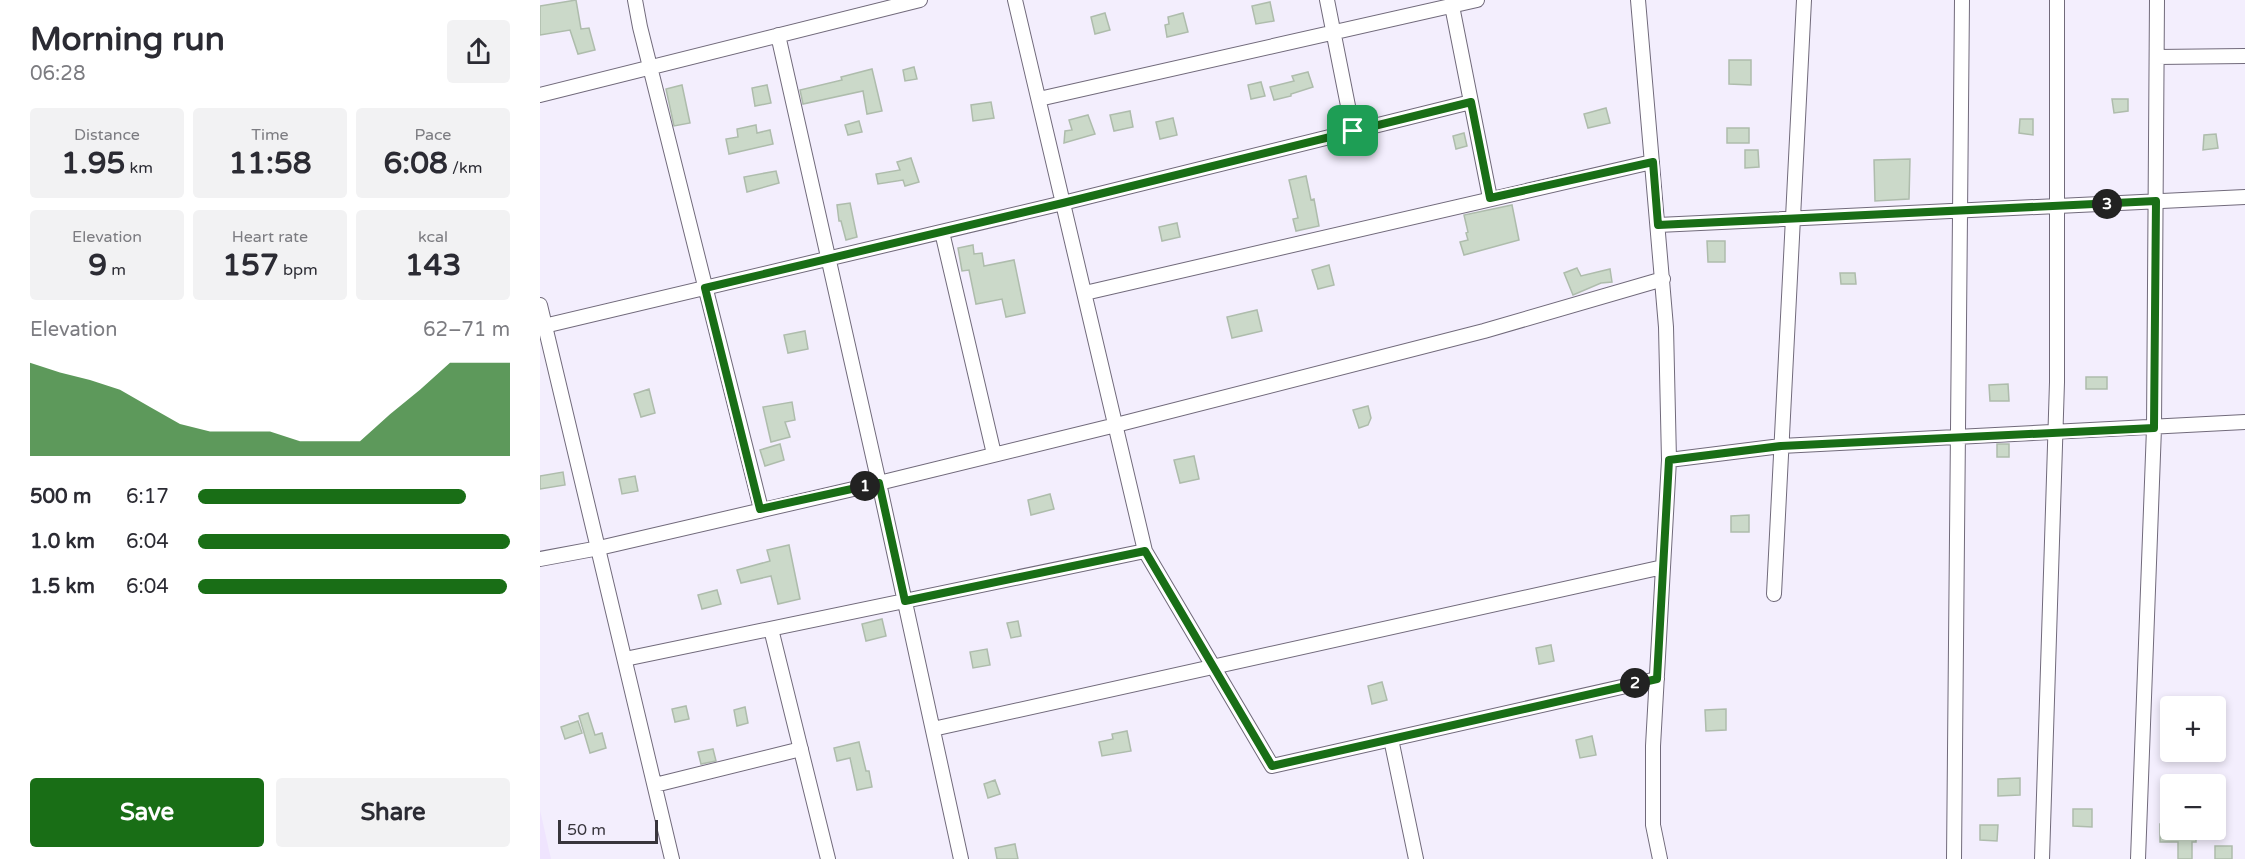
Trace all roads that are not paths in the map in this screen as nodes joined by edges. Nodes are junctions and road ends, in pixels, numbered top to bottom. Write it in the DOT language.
graph roads {
  1 [pos="635,0"];
  2 [pos="920,0"];
  3 [pos="1015,0"];
  4 [pos="1327,0"];
  5 [pos="1477,0"];
  6 [pos="1638,0"];
  7 [pos="1804,0"];
  8 [pos="1962,0"];
  9 [pos="2057,0"];
  10 [pos="2157,0"];
  11 [pos="1452,6"];
  12 [pos="1333,33"];
  13 [pos="778,35"];
  14 [pos="2245,56"];
  15 [pos="2157,57"];
  16 [pos="650,67"];
  17 [pos="540,95"];
  18 [pos="1039,99"];
  19 [pos="1471,102"];
  20 [pos="1353,131"];
  21 [pos="1653,162"];
  22 [pos="2245,197"];
  23 [pos="1490,198"];
  24 [pos="2156,201"];
  25 [pos="1063,203"];
  26 [pos="2057,206"];
  27 [pos="1960,211"];
  28 [pos="1793,219"];
  29 [pos="1658,225"];
  30 [pos="942,232"];
  31 [pos="828,259"];
  32 [pos="1663,279"];
  33 [pos="705,288"];
  34 [pos="1085,293"];
  35 [pos="540,305"];
  36 [pos="543,327"];
  37 [pos="2245,422"];
  38 [pos="1116,424"];
  39 [pos="2154,428"];
  40 [pos="2055,433"];
  41 [pos="1958,437"];
  42 [pos="1781,446"];
  43 [pos="994,454"];
  44 [pos="1669,460"];
  45 [pos="879,483"];
  46 [pos="760,509"];
  47 [pos="599,548"];
  48 [pos="1145,551"];
  49 [pos="540,559"];
  50 [pos="1663,567"];
  51 [pos="1774,594"];
  52 [pos="905,601"];
  53 [pos="771,628"];
  54 [pos="625,659"];
  55 [pos="1213,666"];
  56 [pos="1657,679"];
  57 [pos="933,729"];
  58 [pos="1391,739"];
  59 [pos="801,749"];
  60 [pos="655,785"];
  61 [pos="672,859"];
  62 [pos="828,859"];
  63 [pos="961,859"];
  64 [pos="1416,859"];
  65 [pos="1660,859"];
  66 [pos="1954,859"];
  67 [pos="2042,859"];
  68 [pos="2137,859"];
  1 -- 16 [label="street"];
  2 -- 13 [label="street"];
  3 -- 18 [label="street"];
  4 -- 12 [label="street"];
  5 -- 11 [label="street"];
  6 -- 21 [label="street"];
  7 -- 28 [label="street"];
  8 -- 27 [label="street"];
  9 -- 26 [label="street"];
  10 -- 15 [label="street"];
  11 -- 12 [label="street"];
  11 -- 19 [label="street"];
  12 -- 18 [label="street"];
  12 -- 20 [label="street"];
  13 -- 16 [label="street"];
  13 -- 31 [label="street"];
  14 -- 15 [label="street"];
  15 -- 24 [label="street"];
  16 -- 17 [label="street"];
  16 -- 33 [label="street"];
  18 -- 25 [label="street"];
  19 -- 20 [label="street"];
  19 -- 23 [label="street"];
  20 -- 25 [label="street"];
  21 -- 23 [label="street"];
  21 -- 29 [label="street"];
  22 -- 24 [label="street"];
  23 -- 34 [label="street"];
  24 -- 26 [label="street"];
  24 -- 39 [label="street"];
  25 -- 30 [label="street"];
  25 -- 34 [label="street"];
  26 -- 27 [label="street"];
  26 -- 40 [label="street"];
  27 -- 28 [label="street"];
  27 -- 41 [label="street"];
  28 -- 29 [label="street"];
  28 -- 42 [label="street"];
  29 -- 32 [label="street"];
  30 -- 31 [label="street"];
  30 -- 43 [label="street"];
  31 -- 33 [label="street"];
  31 -- 45 [label="street"];
  32 -- 38 [label="street"];
  32 -- 44 [label="street"];
  33 -- 36 [label="street"];
  33 -- 46 [label="street"];
  34 -- 38 [label="street"];
  35 -- 36 [label="street"];
  36 -- 47 [label="street"];
  37 -- 39 [label="street"];
  38 -- 43 [label="street"];
  38 -- 48 [label="street"];
  39 -- 40 [label="street"];
  39 -- 68 [label="street"];
  40 -- 41 [label="street"];
  40 -- 67 [label="street"];
  41 -- 42 [label="street"];
  41 -- 66 [label="street"];
  42 -- 44 [label="street"];
  42 -- 51 [label="street"];
  43 -- 45 [label="street"];
  44 -- 50 [label="street"];
  45 -- 46 [label="street"];
  45 -- 52 [label="street"];
  46 -- 47 [label="street"];
  47 -- 49 [label="street"];
  47 -- 54 [label="street"];
  48 -- 52 [label="street"];
  48 -- 55 [label="street"];
  50 -- 55 [label="street"];
  50 -- 56 [label="street"];
  52 -- 53 [label="street"];
  52 -- 57 [label="street"];
  53 -- 54 [label="street"];
  53 -- 59 [label="street"];
  54 -- 60 [label="street"];
  55 -- 57 [label="street"];
  55 -- 58 [label="street"];
  56 -- 58 [label="street"];
  56 -- 65 [label="street"];
  57 -- 63 [label="street"];
  58 -- 64 [label="street"];
  59 -- 60 [label="street"];
  59 -- 62 [label="street"];
  60 -- 61 [label="street"];
}
